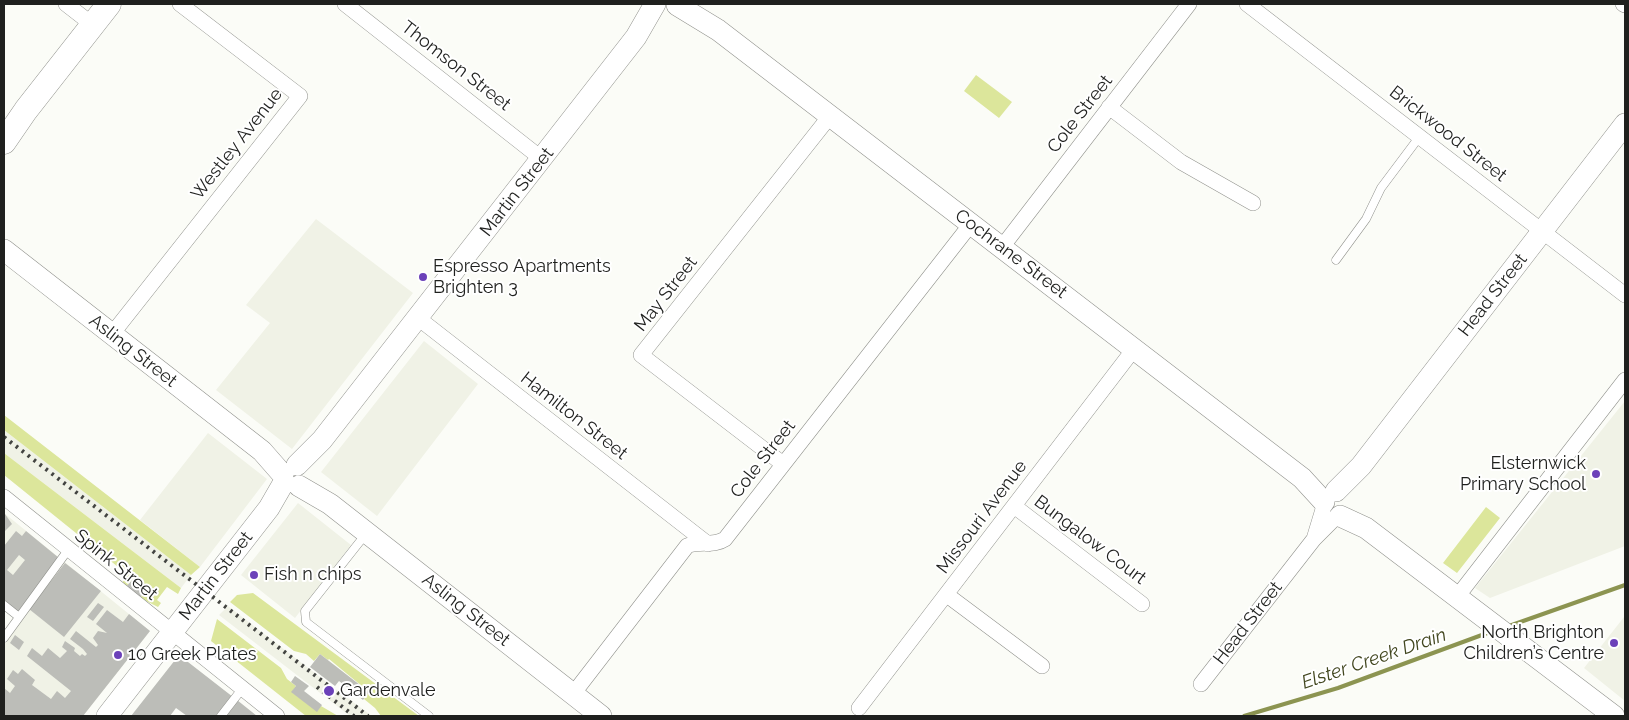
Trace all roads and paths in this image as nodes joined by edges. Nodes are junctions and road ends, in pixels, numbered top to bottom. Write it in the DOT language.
graph roads {
  1 [pos="66,4"];
  2 [pos="109,4"];
  3 [pos="180,4"];
  4 [pos="345,4"];
  5 [pos="1189,4"];
  6 [pos="1247,4"];
  7 [pos="673,5"];
  8 [pos="93,25"];
  9 [pos="1109,107"];
  10 [pos="26,110"];
  11 [pos="830,116"];
  12 [pos="1625,124"];
  13 [pos="4,131"];
  14 [pos="1420,136"];
  15 [pos="4,142"];
  16 [pos="542,158"];
  17 [pos="1253,203"];
  18 [pos="971,224"];
  19 [pos="1543,231"];
  20 [pos="1002,247"];
  21 [pos="4,250"];
  22 [pos="1336,260"];
  23 [pos="1625,295"];
  24 [pos="418,318"];
  25 [pos="112,334"];
  26 [pos="1134,349"];
  27 [pos="1625,380"];
  28 [pos="782,464"];
  29 [pos="294,476"];
  30 [pos="4,498"];
  31 [pos="1336,503"];
  32 [pos="1014,506"];
  33 [pos="367,533"];
  34 [pos="708,544"];
  35 [pos="68,550"];
  36 [pos="947,595"];
  37 [pos="1457,597"];
  38 [pos="1142,604"];
  39 [pos="4,605"];
  40 [pos="19,617"];
  41 [pos="172,633"];
  42 [pos="4,638"];
  43 [pos="1042,666"];
  44 [pos="1200,684"];
  45 [pos="242,689"];
  46 [pos="573,694"];
  47 [pos="859,708"];
  48 [pos="107,716"];
  49 [pos="221,716"];
  50 [pos="277,716"];
  51 [pos="429,716"];
  52 [pos="601,716"];
  53 [pos="1614,716"];
  1 -- 8 [label="street"];
  2 -- 8 [label="main road"];
  3 -- 25 [label="street, Westley Avenue"];
  4 -- 16 [label="street, Thomson Street"];
  5 -- 9 [label="street, Cole Street"];
  6 -- 14 [label="street, Brickwood Street"];
  7 -- 11 [label="street, Cochrane Street"];
  7 -- 16 [label="street, Martin Street"];
  8 -- 10 [label="main road"];
  9 -- 17 [label="street"];
  9 -- 20 [label="street, Cole Street"];
  10 -- 13 [label="main road"];
  10 -- 15 [label="main road"];
  11 -- 18 [label="street, Cochrane Street"];
  11 -- 28 [label="street, May Street"];
  12 -- 19 [label="street, Head Street"];
  14 -- 19 [label="street, Brickwood Street"];
  14 -- 22 [label="lane"];
  16 -- 24 [label="street, Martin Street"];
  18 -- 20 [label="street, Cochrane Street"];
  18 -- 28 [label="street, Cole Street"];
  19 -- 23 [label="street, Brickwood Street"];
  19 -- 31 [label="street, Head Street"];
  20 -- 26 [label="street, Cochrane Street"];
  21 -- 25 [label="street, Asling Street"];
  24 -- 29 [label="street, Martin Street"];
  24 -- 34 [label="street, Hamilton Street"];
  25 -- 29 [label="street, Asling Street"];
  26 -- 31 [label="street, Cochrane Street"];
  26 -- 32 [label="street, Missouri Avenue"];
  27 -- 37 [label="street"];
  28 -- 34 [label="street, Cole Street"];
  29 -- 33 [label="street, Asling Street"];
  29 -- 41 [label="street, Martin Street"];
  30 -- 35 [label="street, Spink Street"];
  31 -- 37 [label="street, Cochrane Street"];
  31 -- 44 [label="street, Head Street"];
  32 -- 36 [label="street, Missouri Avenue"];
  32 -- 38 [label="street, Bungalow Court"];
  33 -- 46 [label="street, Asling Street"];
  33 -- 51 [label="lane"];
  34 -- 46 [label="street, Cole Street"];
  35 -- 40 [label="lane"];
  35 -- 41 [label="street, Spink Street"];
  36 -- 43 [label="street"];
  36 -- 47 [label="street, Missouri Avenue"];
  37 -- 53 [label="street, Cochrane Street"];
  39 -- 40 [label="lane"];
  40 -- 42 [label="lane"];
  41 -- 45 [label="street, Spink Street"];
  41 -- 48 [label="street, Martin Street"];
  45 -- 49 [label="lane"];
  45 -- 50 [label="street, Spink Street"];
  46 -- 52 [label="street, Asling Street"];
}
